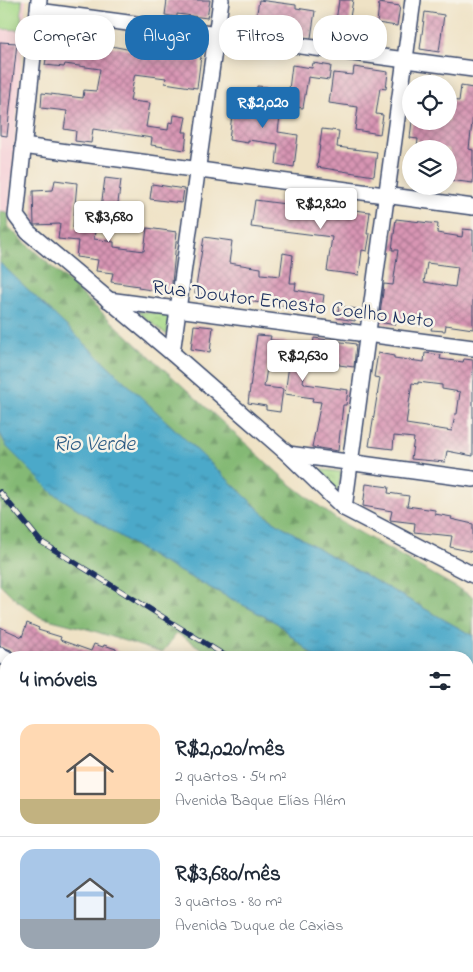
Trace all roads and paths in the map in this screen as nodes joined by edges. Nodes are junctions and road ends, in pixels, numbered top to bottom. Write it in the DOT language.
graph roads {
  1 [pos="220,0"];
  2 [pos="413,0"];
  3 [pos="39,6"];
  4 [pos="216,35"];
  5 [pos="406,60"];
  6 [pos="473,69"];
  7 [pos="23,146"];
  8 [pos="197,170"];
  9 [pos="387,195"];
  10 [pos="473,207"];
  11 [pos="108,300"];
  12 [pos="178,309"];
  13 [pos="368,334"];
  14 [pos="473,348"];
  15 [pos="172,353"];
  16 [pos="288,454"];
  17 [pos="350,463"];
  18 [pos="473,479"];
  19 [pos="344,508"];
  20 [pos="473,575"];
  1 -- 4 [label="street"];
  2 -- 5 [label="street"];
  3 -- 4 [label="street"];
  3 -- 7 [label="street"];
  4 -- 5 [label="street"];
  4 -- 8 [label="street"];
  5 -- 6 [label="street"];
  5 -- 9 [label="street"];
  7 -- 8 [label="street"];
  7 -- 11 [label="street"];
  8 -- 9 [label="street"];
  8 -- 12 [label="street"];
  9 -- 10 [label="street"];
  9 -- 13 [label="street"];
  11 -- 12 [label="street, Rua Doutor Ernesto Coelho Neto"];
  11 -- 15 [label="street"];
  12 -- 13 [label="street, Rua Doutor Ernesto Coelho Neto"];
  12 -- 15 [label="street"];
  13 -- 14 [label="street, Rua Doutor Ernesto Coelho Neto"];
  13 -- 17 [label="street"];
  15 -- 16 [label="street"];
  16 -- 17 [label="street"];
  16 -- 19 [label="street"];
  17 -- 18 [label="street"];
  17 -- 19 [label="street"];
  19 -- 20 [label="street"];
}
